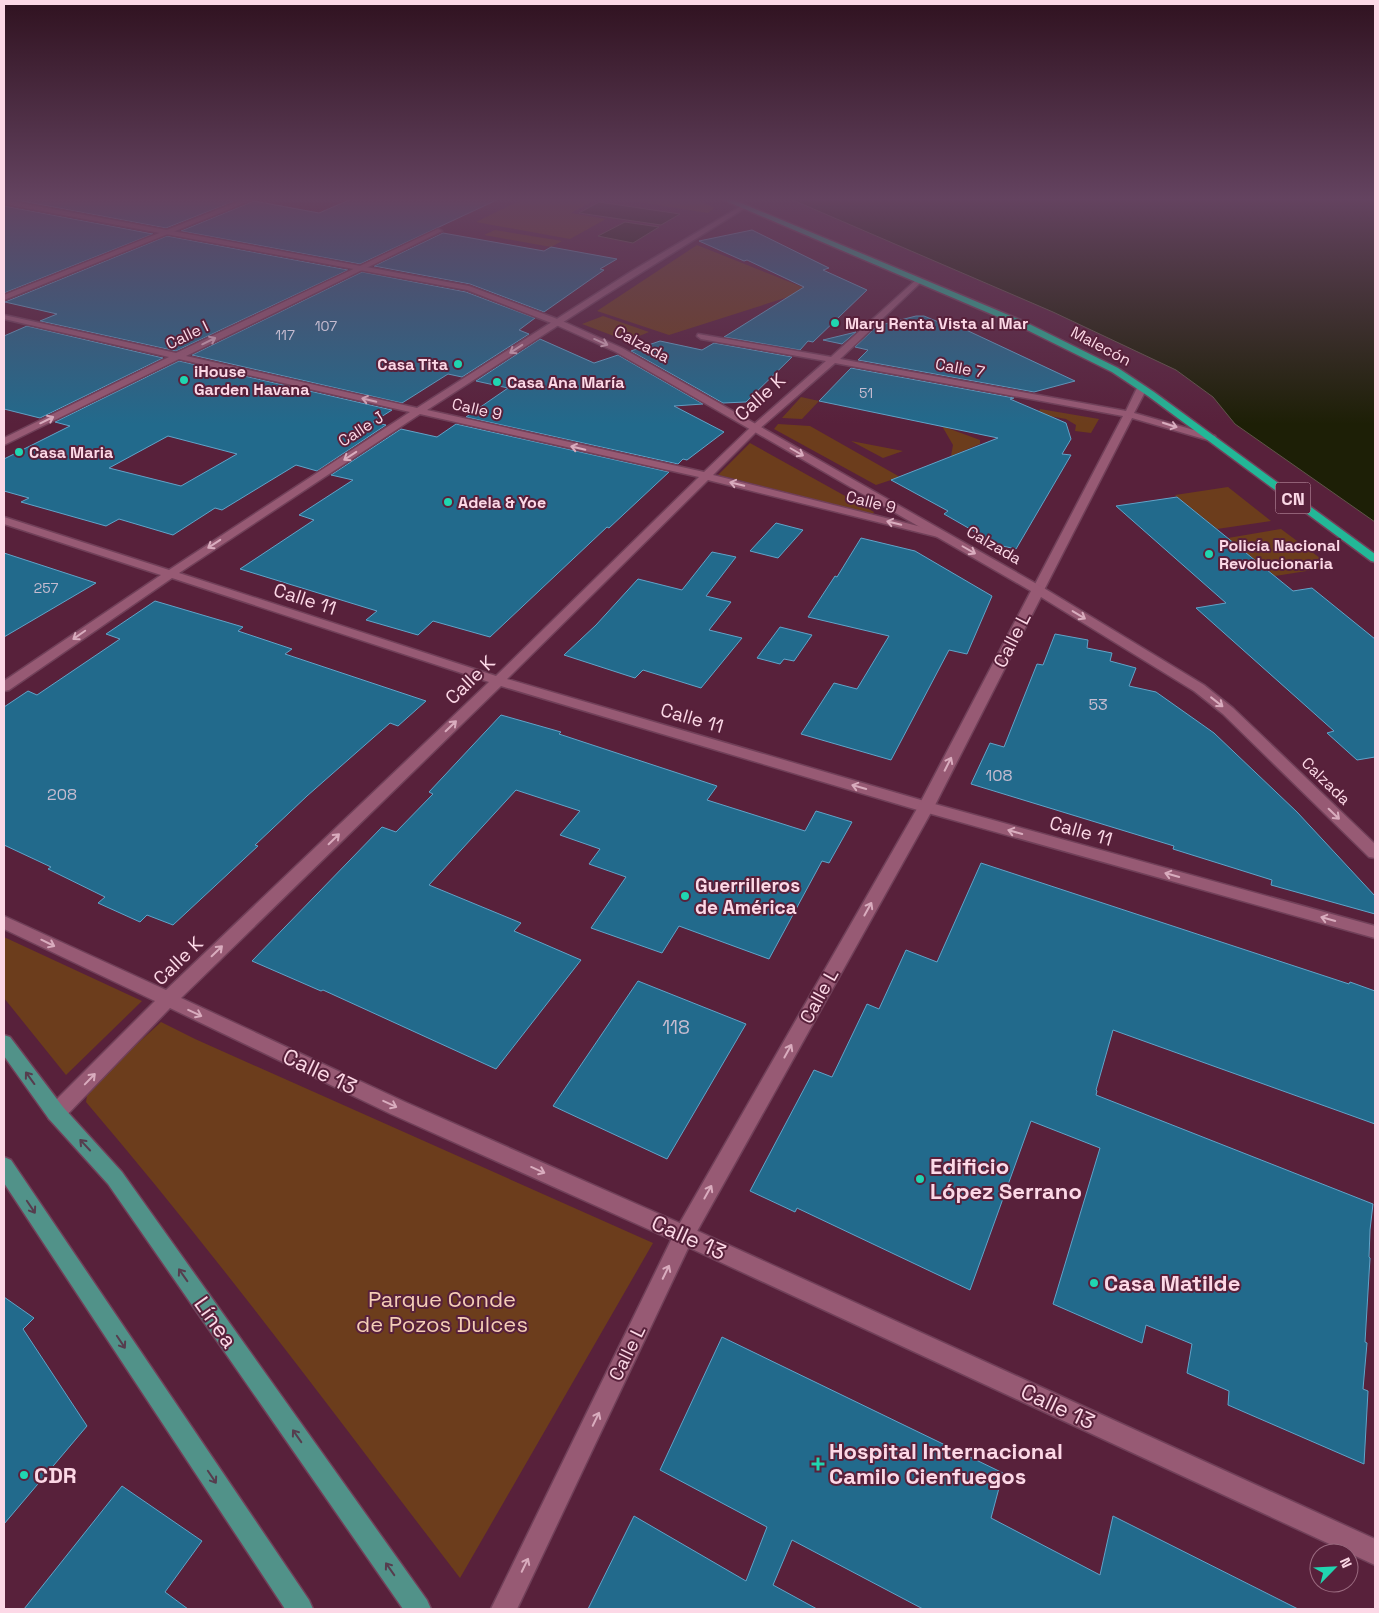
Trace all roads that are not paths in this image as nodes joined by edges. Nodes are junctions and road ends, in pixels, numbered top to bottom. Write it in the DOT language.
graph roads {
  1 [pos="66,273"];
  2 [pos="349,273"];
  3 [pos="389,273"];
  4 [pos="636,273"];
  5 [pos="899,273"];
  6 [pos="917,281"];
  7 [pos="4,298"];
  8 [pos="4,317"];
  9 [pos="557,322"];
  10 [pos="702,336"];
  11 [pos="176,357"];
  12 [pos="832,360"];
  13 [pos="1142,388"];
  14 [pos="418,411"];
  15 [pos="1128,414"];
  16 [pos="755,428"];
  17 [pos="1211,438"];
  18 [pos="4,442"];
  19 [pos="706,476"];
  20 [pos="4,520"];
  21 [pos="942,535"];
  22 [pos="1375,559"];
  23 [pos="168,574"];
  24 [pos="1038,590"];
  25 [pos="498,681"];
  26 [pos="4,687"];
  27 [pos="926,807"];
  28 [pos="1375,853"];
  29 [pos="4,922"];
  30 [pos="1375,932"];
  31 [pos="167,1000"];
  32 [pos="4,1042"];
  33 [pos="56,1113"];
  34 [pos="4,1166"];
  35 [pos="684,1235"];
  36 [pos="1375,1552"];
  37 [pos="300,1609"];
  38 [pos="418,1609"];
  39 [pos="504,1609"];
  1 -- 7 [label="street"];
  11 -- 2 [label="street, Calle I, one-way"];
  3 -- 9 [label="street, Calzada"];
  4 -- 9 [label="street, Calle J"];
  5 -- 6 [label="highway, Malecón / CN"];
  6 -- 12 [label="street, Calle K"];
  6 -- 13 [label="highway, Malecón / CN"];
  8 -- 11 [label="street, Calle 9"];
  9 -- 14 [label="street, Calle J, one-way"];
  9 -- 16 [label="street, Calzada, one-way"];
  10 -- 12 [label="street, Calle 7"];
  14 -- 11 [label="street, Calle 9, one-way"];
  18 -- 11 [label="street, Calle I, one-way"];
  12 -- 15 [label="street, Calle 7"];
  12 -- 16 [label="street, Calle K"];
  13 -- 15 [label="street, Calle L"];
  13 -- 17 [label="highway, Malecón / CN"];
  19 -- 14 [label="street, Calle 9, one-way"];
  14 -- 23 [label="street, Calle J, one-way"];
  15 -- 17 [label="street, Calle 7, one-way"];
  15 -- 24 [label="street, Calle L"];
  16 -- 19 [label="street, Calle K"];
  16 -- 21 [label="street, Calzada, one-way"];
  17 -- 22 [label="highway, Malecón / CN"];
  21 -- 19 [label="street, Calle 9, one-way"];
  19 -- 25 [label="street, Calle K"];
  20 -- 23 [label="street, Calle 11"];
  21 -- 24 [label="street, Calzada, one-way"];
  23 -- 25 [label="street, Calle 11"];
  23 -- 26 [label="street, Calle J, one-way"];
  27 -- 24 [label="street, Calle L, one-way"];
  24 -- 28 [label="street, Calzada, one-way"];
  27 -- 25 [label="street, Calle 11, one-way"];
  31 -- 25 [label="street, Calle K, one-way"];
  30 -- 27 [label="street, Calle 11, one-way"];
  35 -- 27 [label="street, Calle L, one-way"];
  29 -- 31 [label="street, Calle 13, one-way"];
  33 -- 31 [label="street, Calle K, one-way"];
  31 -- 35 [label="street, Calle 13, one-way"];
  33 -- 32 [label="main road, Línea, one-way"];
  38 -- 33 [label="main road, Línea, one-way"];
  34 -- 37 [label="main road, one-way"];
  35 -- 36 [label="street, Calle 13"];
  39 -- 35 [label="street, Calle L, one-way"];
}
